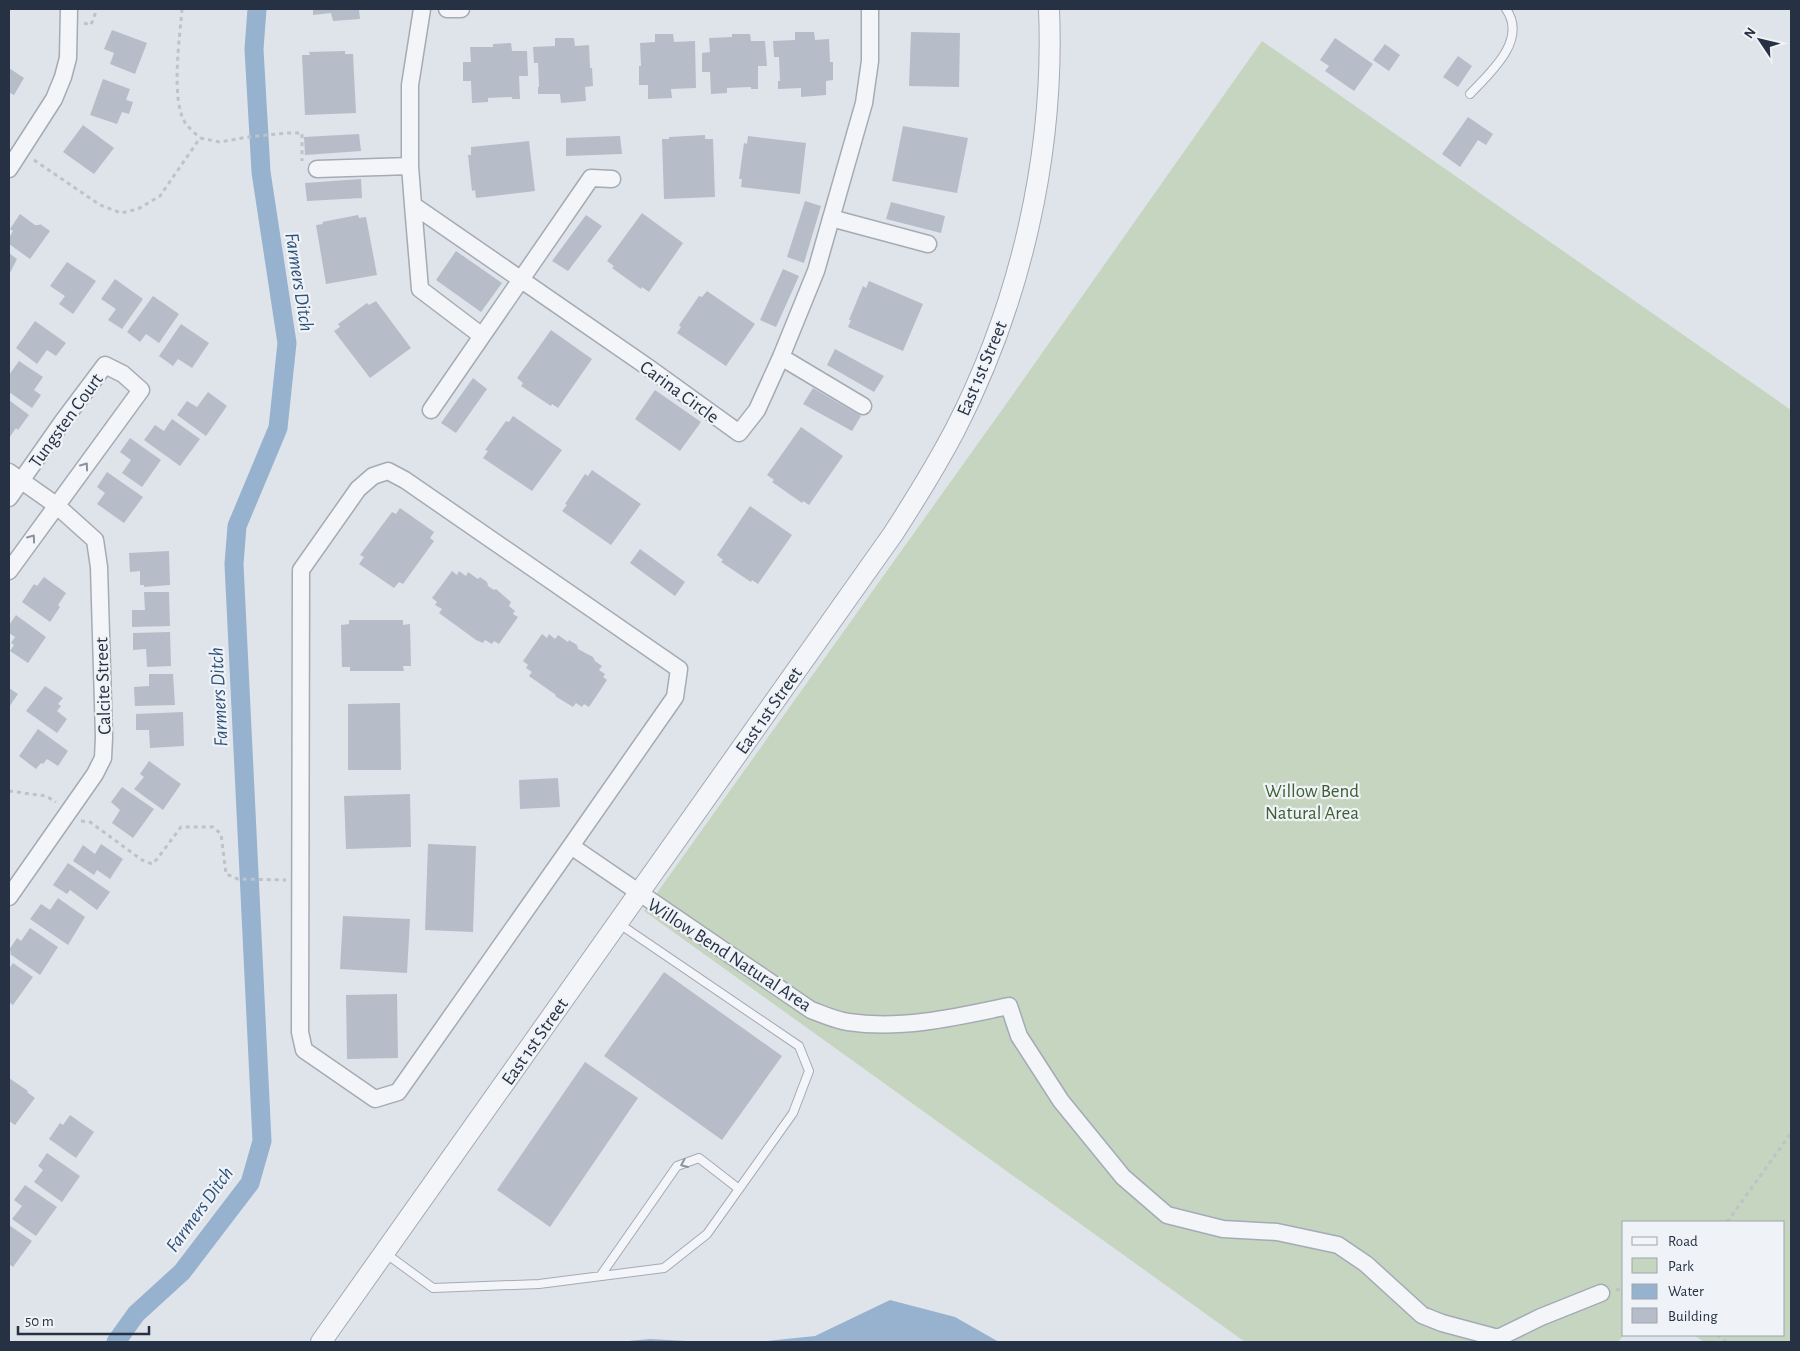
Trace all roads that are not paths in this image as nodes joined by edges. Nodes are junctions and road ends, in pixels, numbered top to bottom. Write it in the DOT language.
graph roads {
  1 [pos="69,9"];
  2 [pos="422,9"];
  3 [pos="447,9"];
  4 [pos="461,9"];
  5 [pos="870,9"];
  6 [pos="1049,9"];
  7 [pos="1506,9"];
  8 [pos="1470,94"];
  9 [pos="410,166"];
  10 [pos="9,169"];
  11 [pos="317,169"];
  12 [pos="612,179"];
  13 [pos="413,206"];
  14 [pos="831,218"];
  15 [pos="928,244"];
  16 [pos="521,280"];
  17 [pos="482,336"];
  18 [pos="781,356"];
  19 [pos="863,406"];
  20 [pos="431,410"];
  21 [pos="15,477"];
  22 [pos="9,498"];
  23 [pos="56,505"];
  24 [pos="9,571"];
  25 [pos="571,846"];
  26 [pos="638,894"];
  27 [pos="9,897"];
  28 [pos="618,923"];
  29 [pos="739,1189"];
  30 [pos="385,1253"];
  31 [pos="601,1275"];
  32 [pos="1601,1293"];
  33 [pos="321,1342"];
  1 -- 10 [label="street"];
  2 -- 9 [label="street"];
  3 -- 4 [label="street"];
  5 -- 14 [label="street, Carina Circle"];
  6 -- 26 [label="street, East 1st Street"];
  7 -- 8 [label="lane"];
  9 -- 11 [label="street"];
  9 -- 13 [label="street"];
  12 -- 16 [label="street"];
  13 -- 16 [label="street, Carina Circle"];
  13 -- 17 [label="street"];
  14 -- 15 [label="street"];
  14 -- 18 [label="street, Carina Circle"];
  16 -- 17 [label="street"];
  16 -- 18 [label="street, Carina Circle"];
  17 -- 20 [label="street"];
  18 -- 19 [label="street"];
  21 -- 22 [label="street"];
  21 -- 23 [label="street, Calcite Street"];
  23 -- 21 [label="street, Tungsten Court, one-way"];
  24 -- 23 [label="street, one-way"];
  23 -- 27 [label="street, Calcite Street"];
  25 -- 25 [label="street"];
  25 -- 26 [label="street"];
  26 -- 28 [label="street, East 1st Street"];
  26 -- 32 [label="street, Willow Bend Natural Area"];
  28 -- 29 [label="lane"];
  28 -- 30 [label="street, East 1st Street"];
  29 -- 31 [label="lane"];
  29 -- 31 [label="lane, one-way"];
  30 -- 31 [label="lane"];
  30 -- 33 [label="street, East 1st Street"];
}
